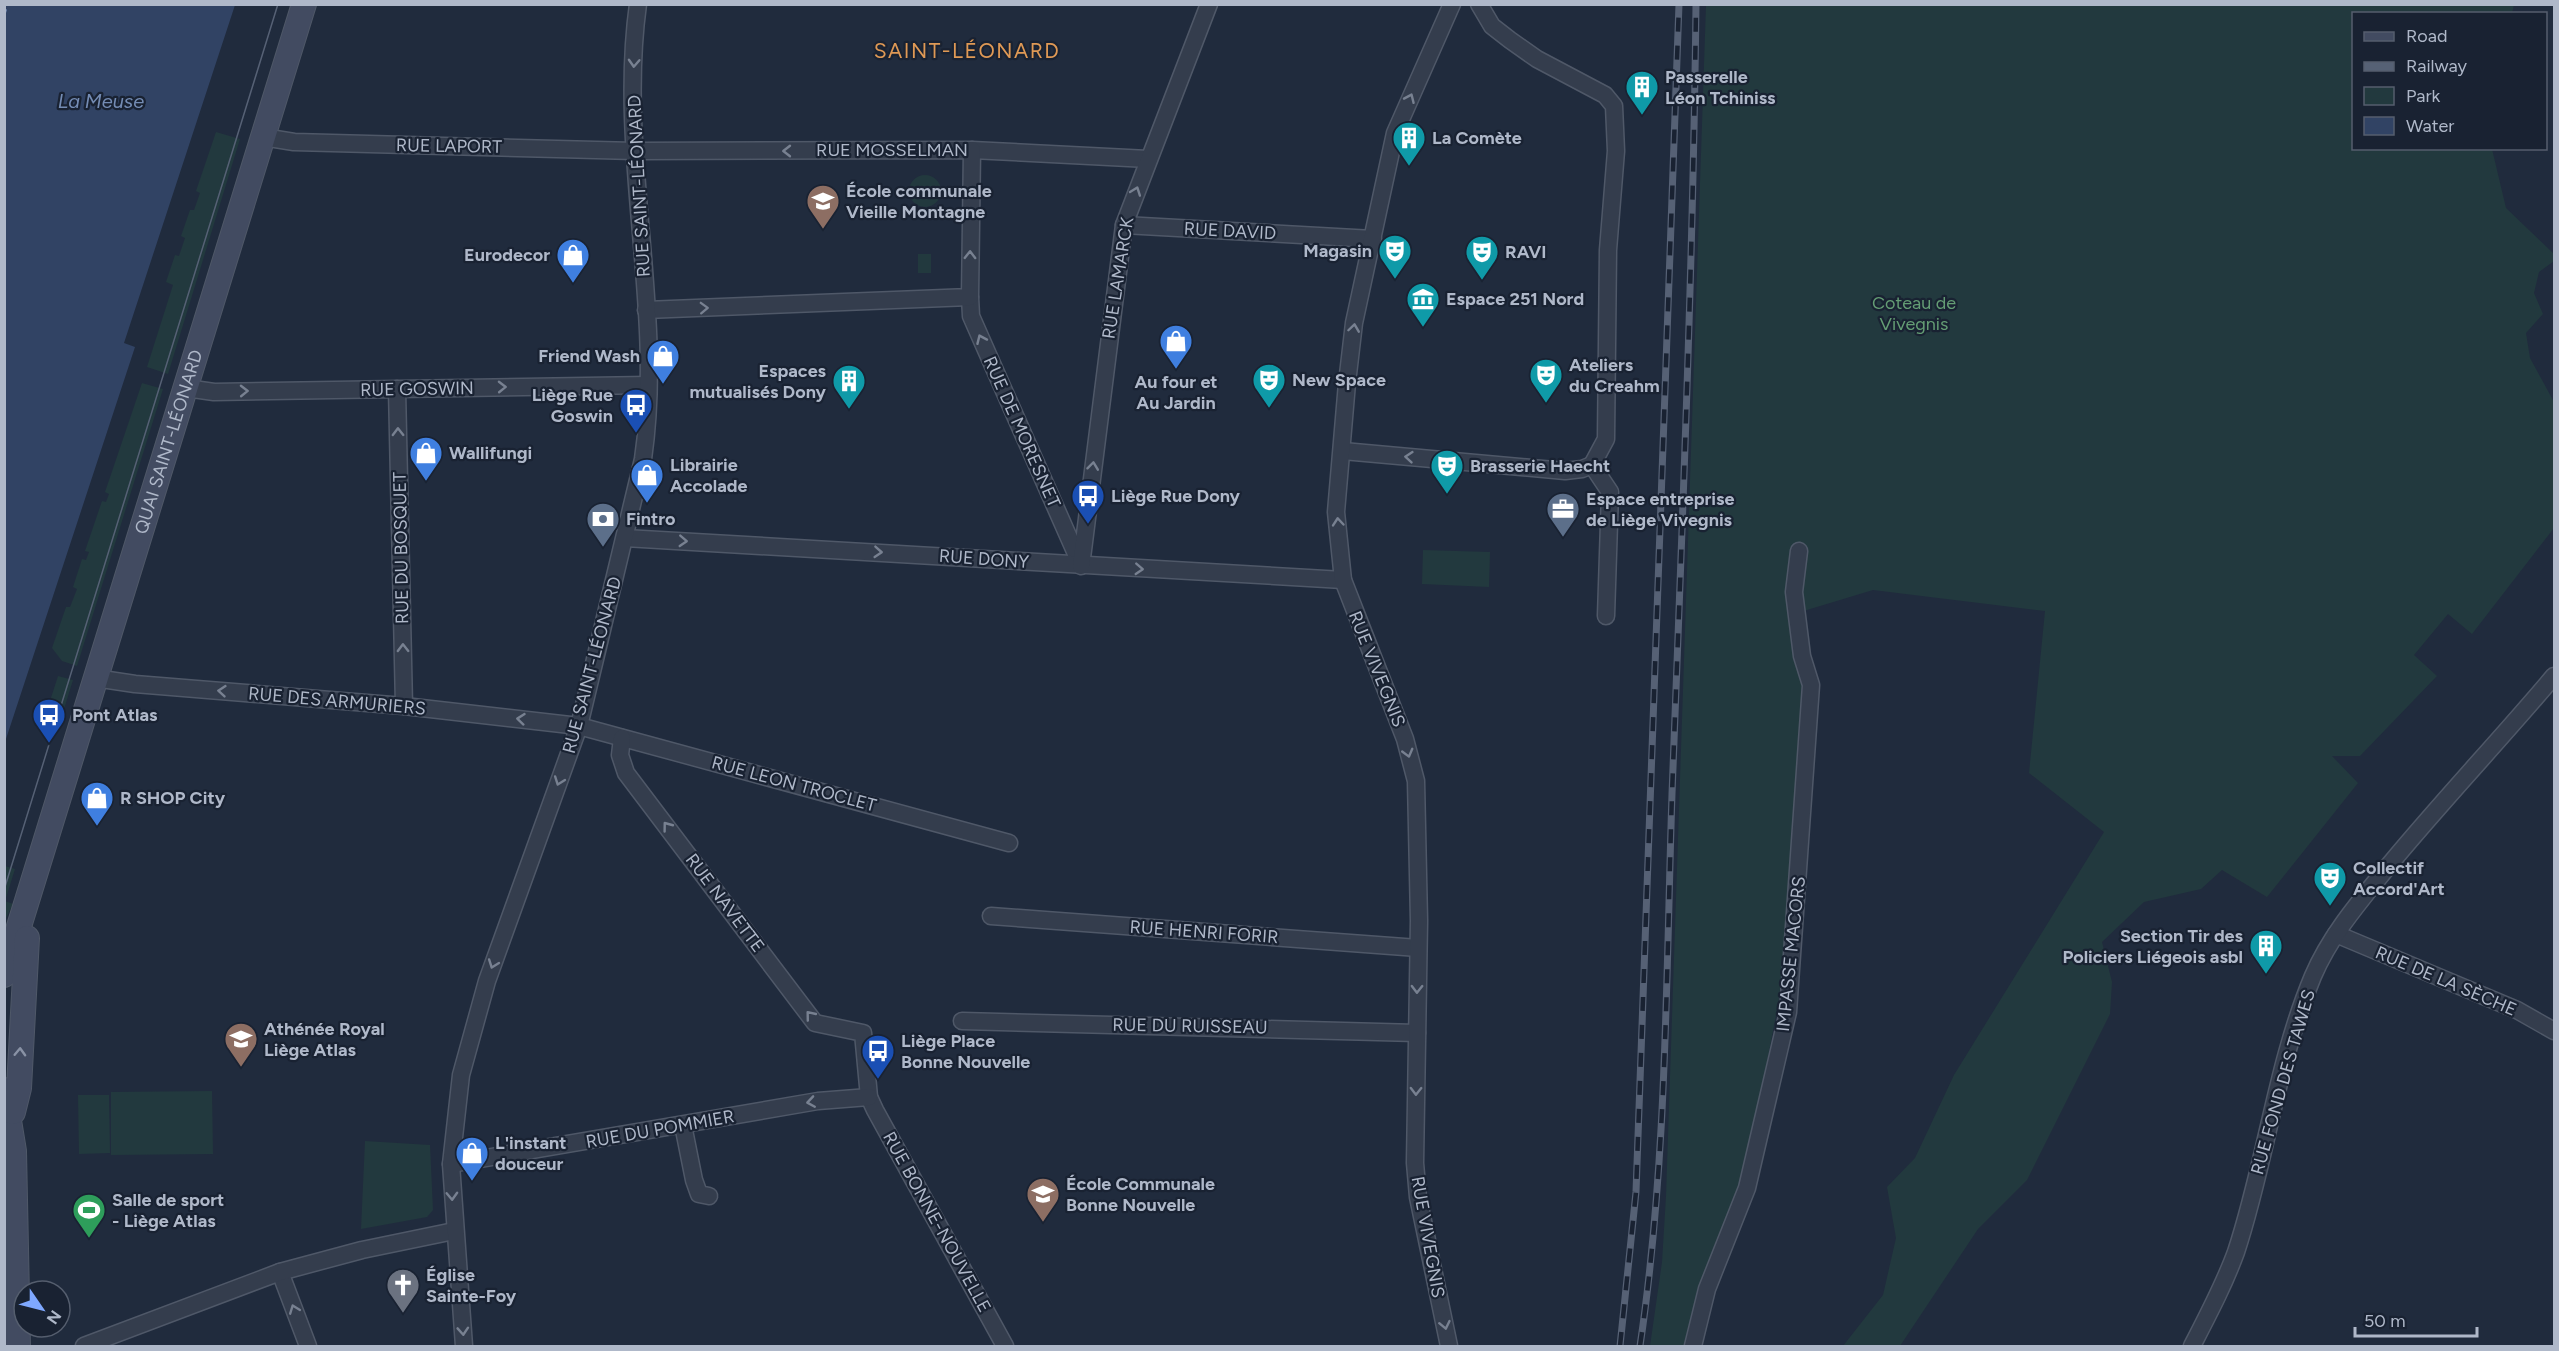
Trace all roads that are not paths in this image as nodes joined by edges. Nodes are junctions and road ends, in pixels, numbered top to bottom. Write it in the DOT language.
graph roads {
  1 [pos="304,4"];
  2 [pos="638,4"];
  3 [pos="1209,4"];
  4 [pos="1452,4"];
  5 [pos="1479,4"];
  6 [pos="263,136"];
  7 [pos="972,150"];
  8 [pos="635,151"];
  9 [pos="1148,159"];
  10 [pos="1124,225"];
  11 [pos="1373,239"];
  12 [pos="970,297"];
  13 [pos="646,310"];
  14 [pos="648,385"];
  15 [pos="186,388"];
  16 [pos="397,389"];
  17 [pos="1343,450"];
  18 [pos="1592,465"];
  19 [pos="625,538"];
  20 [pos="1798,551"];
  21 [pos="1081,566"];
  22 [pos="1343,580"];
  23 [pos="1606,616"];
  24 [pos="2554,676"];
  25 [pos="95,678"];
  26 [pos="404,706"];
  27 [pos="579,726"];
  28 [pos="622,738"];
  29 [pos="1009,843"];
  30 [pos="33,879"];
  31 [pos="26,903"];
  32 [pos="991,916"];
  33 [pos="4,930"];
  34 [pos="2336,934"];
  35 [pos="1418,948"];
  36 [pos="6,966"];
  37 [pos="962,1021"];
  38 [pos="21,1022"];
  39 [pos="2554,1031"];
  40 [pos="1417,1033"];
  41 [pos="4,1090"];
  42 [pos="869,1097"];
  43 [pos="10,1123"];
  44 [pos="683,1125"];
  45 [pos="451,1164"];
  46 [pos="709,1196"];
  47 [pos="454,1231"];
  48 [pos="280,1272"];
  49 [pos="1003,1346"];
  50 [pos="18,1347"];
  51 [pos="84,1347"];
  52 [pos="308,1347"];
  53 [pos="464,1347"];
  54 [pos="1449,1347"];
  55 [pos="1693,1347"];
  56 [pos="2192,1347"];
  1 -- 6 [label="main road, QUAI SAINT-LÉONARD"];
  2 -- 8 [label="street, RUE SAINT-LÉONARD, one-way"];
  3 -- 9 [label="street, RUE LAMARCK"];
  11 -- 4 [label="street, RUE VIVEGNIS, one-way"];
  5 -- 18 [label="street"];
  6 -- 8 [label="street, RUE LAPORT"];
  6 -- 15 [label="main road, QUAI SAINT-LÉONARD"];
  7 -- 8 [label="street, RUE MOSSELMAN, one-way"];
  7 -- 9 [label="street, RUE MOSSELMAN"];
  12 -- 7 [label="street, RUE DE MORESNET, one-way"];
  8 -- 13 [label="street, RUE SAINT-LÉONARD"];
  10 -- 9 [label="street, RUE LAMARCK, one-way"];
  10 -- 11 [label="street, RUE DAVID"];
  21 -- 10 [label="street, RUE LAMARCK, one-way"];
  17 -- 11 [label="street, RUE VIVEGNIS, one-way"];
  13 -- 12 [label="street, one-way"];
  21 -- 12 [label="street, RUE DE MORESNET, one-way"];
  13 -- 14 [label="street, RUE SAINT-LÉONARD"];
  16 -- 14 [label="street, RUE GOSWIN, one-way"];
  14 -- 19 [label="street, RUE SAINT-LÉONARD"];
  15 -- 16 [label="street, RUE GOSWIN, one-way"];
  15 -- 25 [label="main road, QUAI SAINT-LÉONARD"];
  26 -- 16 [label="street, RUE DU BOSQUET, one-way"];
  18 -- 17 [label="street, one-way"];
  22 -- 17 [label="street, RUE VIVEGNIS, one-way"];
  18 -- 23 [label="street"];
  19 -- 21 [label="street, RUE DONY, one-way"];
  19 -- 27 [label="street, RUE SAINT-LÉONARD"];
  20 -- 55 [label="street, IMPASSE MACORS"];
  21 -- 22 [label="street, RUE DONY, one-way"];
  22 -- 35 [label="street, RUE VIVEGNIS, one-way"];
  24 -- 34 [label="street, RUE FOND DES TAWES"];
  26 -- 25 [label="street, RUE DES ARMURIERS, one-way"];
  25 -- 30 [label="main road, QUAI SAINT-LÉONARD"];
  27 -- 26 [label="street, RUE DES ARMURIERS, one-way"];
  27 -- 28 [label="street, RUE LEON TROCLET"];
  27 -- 45 [label="street, RUE SAINT-LÉONARD, one-way"];
  28 -- 29 [label="street, RUE LEON TROCLET"];
  42 -- 28 [label="street, RUE NAVETTE, one-way"];
  30 -- 31 [label="main road, QUAI SAINT-LÉONARD"];
  30 -- 38 [label="main road, QUAI SAINT-LÉONARD"];
  31 -- 33 [label="main road, QUAI SAINT-LÉONARD"];
  31 -- 36 [label="main road, QUAI SAINT-LÉONARD"];
  32 -- 35 [label="street, RUE HENRI FORIR"];
  34 -- 39 [label="street, RUE DE LA SÈCHE"];
  34 -- 56 [label="street, RUE FOND DES TAWES"];
  35 -- 40 [label="street, RUE VIVEGNIS, one-way"];
  36 -- 38 [label="main road"];
  37 -- 40 [label="street, RUE DU RUISSEAU"];
  43 -- 38 [label="main road, QUAI SAINT-LÉONARD, one-way"];
  40 -- 54 [label="street, RUE VIVEGNIS, one-way"];
  41 -- 43 [label="main road, QUAI SAINT-LÉONARD"];
  42 -- 44 [label="street, RUE DU POMMIER, one-way"];
  42 -- 49 [label="street, RUE BONNE-NOUVELLE"];
  43 -- 50 [label="main road, QUAI SAINT-LÉONARD"];
  44 -- 45 [label="street, RUE DU POMMIER"];
  44 -- 46 [label="street"];
  45 -- 47 [label="street, RUE SAINT-LÉONARD, one-way"];
  47 -- 48 [label="street"];
  47 -- 53 [label="street, RUE SAINT-LÉONARD, one-way"];
  48 -- 51 [label="street"];
  52 -- 48 [label="street, one-way"];
}
